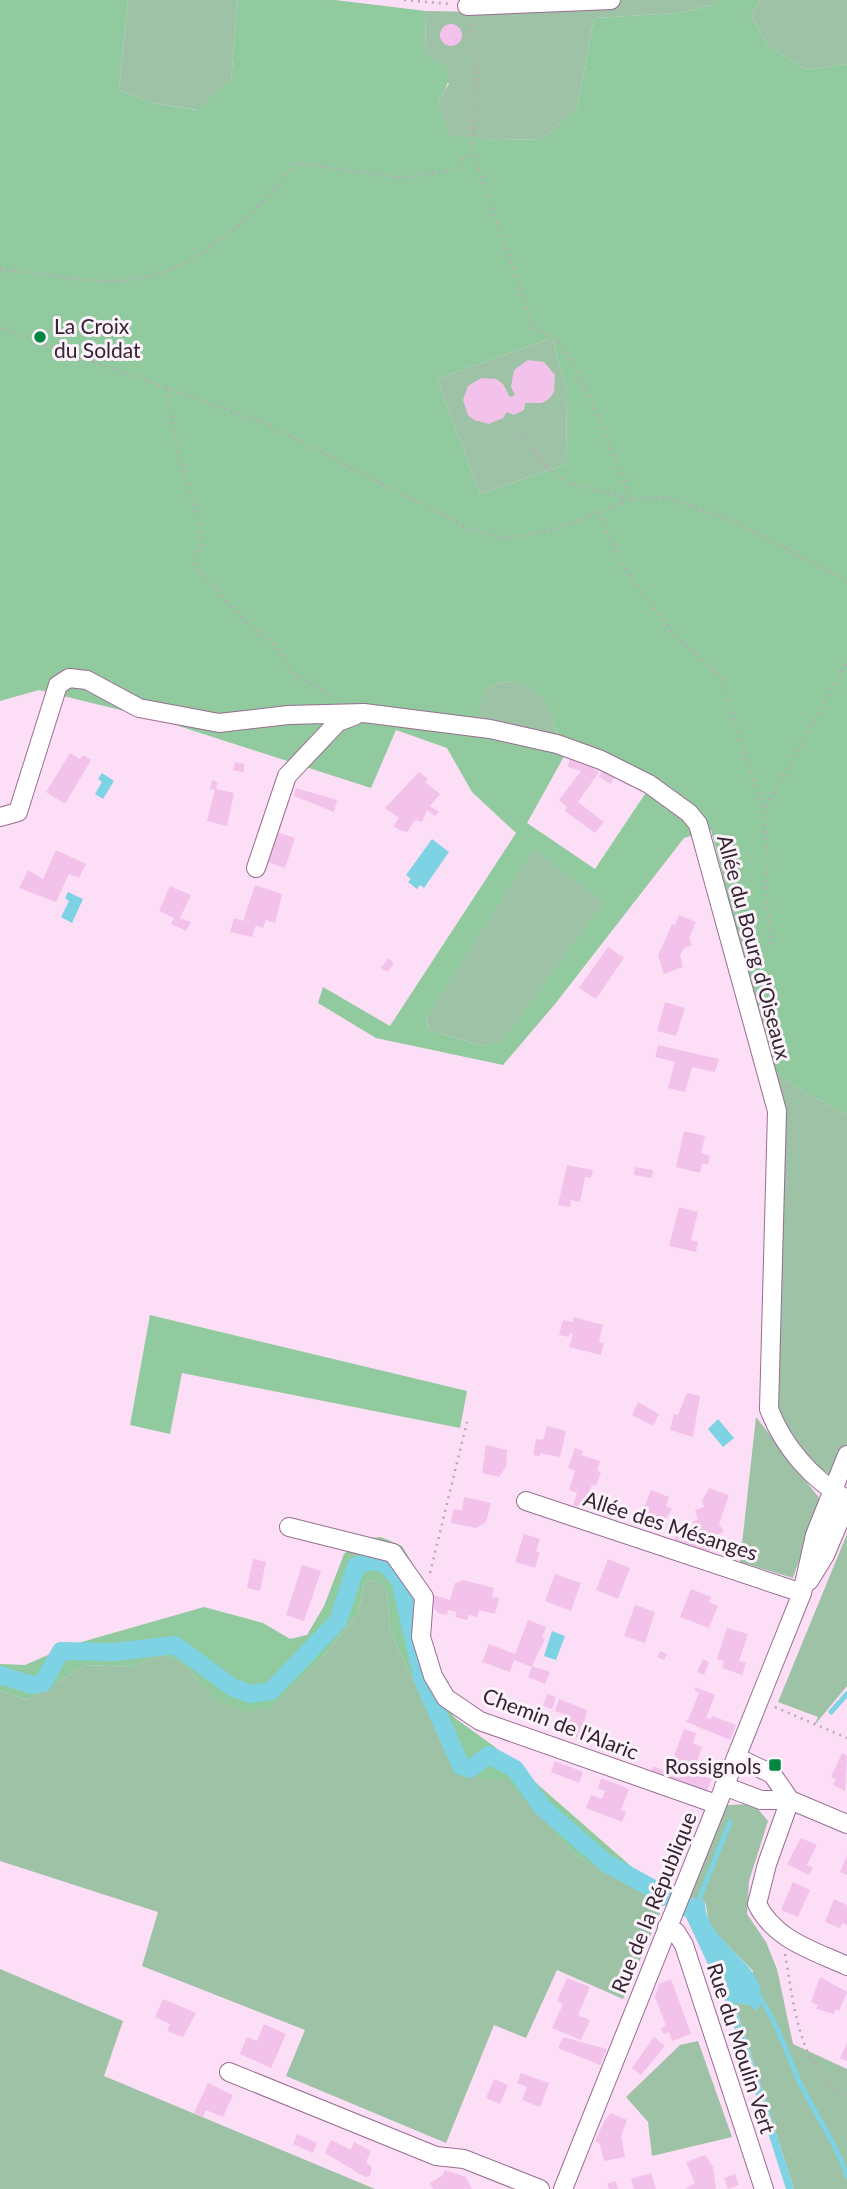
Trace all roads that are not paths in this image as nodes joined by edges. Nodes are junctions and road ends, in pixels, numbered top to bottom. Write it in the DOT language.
graph roads {
  1 [pos="611,0"];
  2 [pos="467,6"];
  3 [pos="363,713"];
  4 [pos="0,817"];
  5 [pos="256,868"];
  6 [pos="847,1455"];
  7 [pos="842,1498"];
  8 [pos="526,1501"];
  9 [pos="289,1527"];
  10 [pos="802,1593"];
  11 [pos="736,1757"];
  12 [pos="724,1786"];
  13 [pos="790,1800"];
  14 [pos="716,1804"];
  15 [pos="847,1824"];
  16 [pos="669,1922"];
  17 [pos="847,1966"];
  18 [pos="229,2071"];
  19 [pos="540,2189"];
  20 [pos="563,2189"];
  21 [pos="764,2189"];
  1 -- 2 [label="street"];
  3 -- 4 [label="street, Allée du Bourg d'Oiseaux"];
  3 -- 5 [label="street"];
  3 -- 7 [label="street, Allée du Bourg d'Oiseaux"];
  6 -- 7 [label="street, Rue de la République"];
  7 -- 10 [label="street, Rue de la République"];
  8 -- 10 [label="street, Allée des Mésanges"];
  9 -- 14 [label="street, Chemin de l'Alaric"];
  10 -- 11 [label="street, Rue de la République"];
  11 -- 12 [label="street, Rue de la République"];
  11 -- 13 [label="street"];
  12 -- 13 [label="street"];
  12 -- 14 [label="street, Rue de la République"];
  13 -- 15 [label="street"];
  13 -- 17 [label="street"];
  14 -- 16 [label="street, Rue de la République"];
  16 -- 20 [label="street, Rue de la République"];
  16 -- 21 [label="street, Rue du Moulin Vert"];
  18 -- 19 [label="street"];
}
